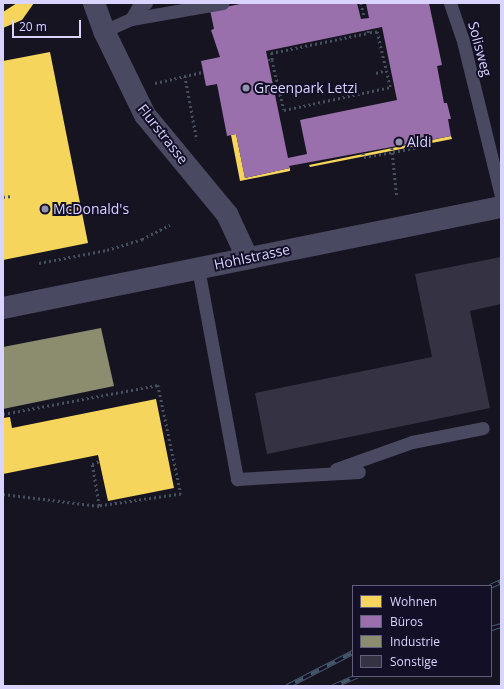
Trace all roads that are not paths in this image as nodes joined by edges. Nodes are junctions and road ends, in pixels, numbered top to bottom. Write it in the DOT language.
graph roads {
  1 [pos="94,3"];
  2 [pos="146,3"];
  3 [pos="223,3"];
  4 [pos="450,3"];
  5 [pos="131,20"];
  6 [pos="104,31"];
  7 [pos="501,196"];
  8 [pos="501,207"];
  9 [pos="247,257"];
  10 [pos="198,268"];
  11 [pos="3,308"];
  12 [pos="483,428"];
  13 [pos="359,472"];
  14 [pos="321,474"];
  1 -- 6 [label="street, Flurstrasse"];
  2 -- 5 [label="lane"];
  3 -- 5 [label="lane"];
  4 -- 7 [label="lane, Solisweg"];
  5 -- 6 [label="lane"];
  6 -- 9 [label="street, Flurstrasse"];
  8 -- 9 [label="street, Hohlstrasse"];
  9 -- 10 [label="street, Hohlstrasse"];
  10 -- 11 [label="street, Hohlstrasse"];
  10 -- 14 [label="lane"];
  12 -- 14 [label="lane"];
  13 -- 14 [label="lane"];
}
